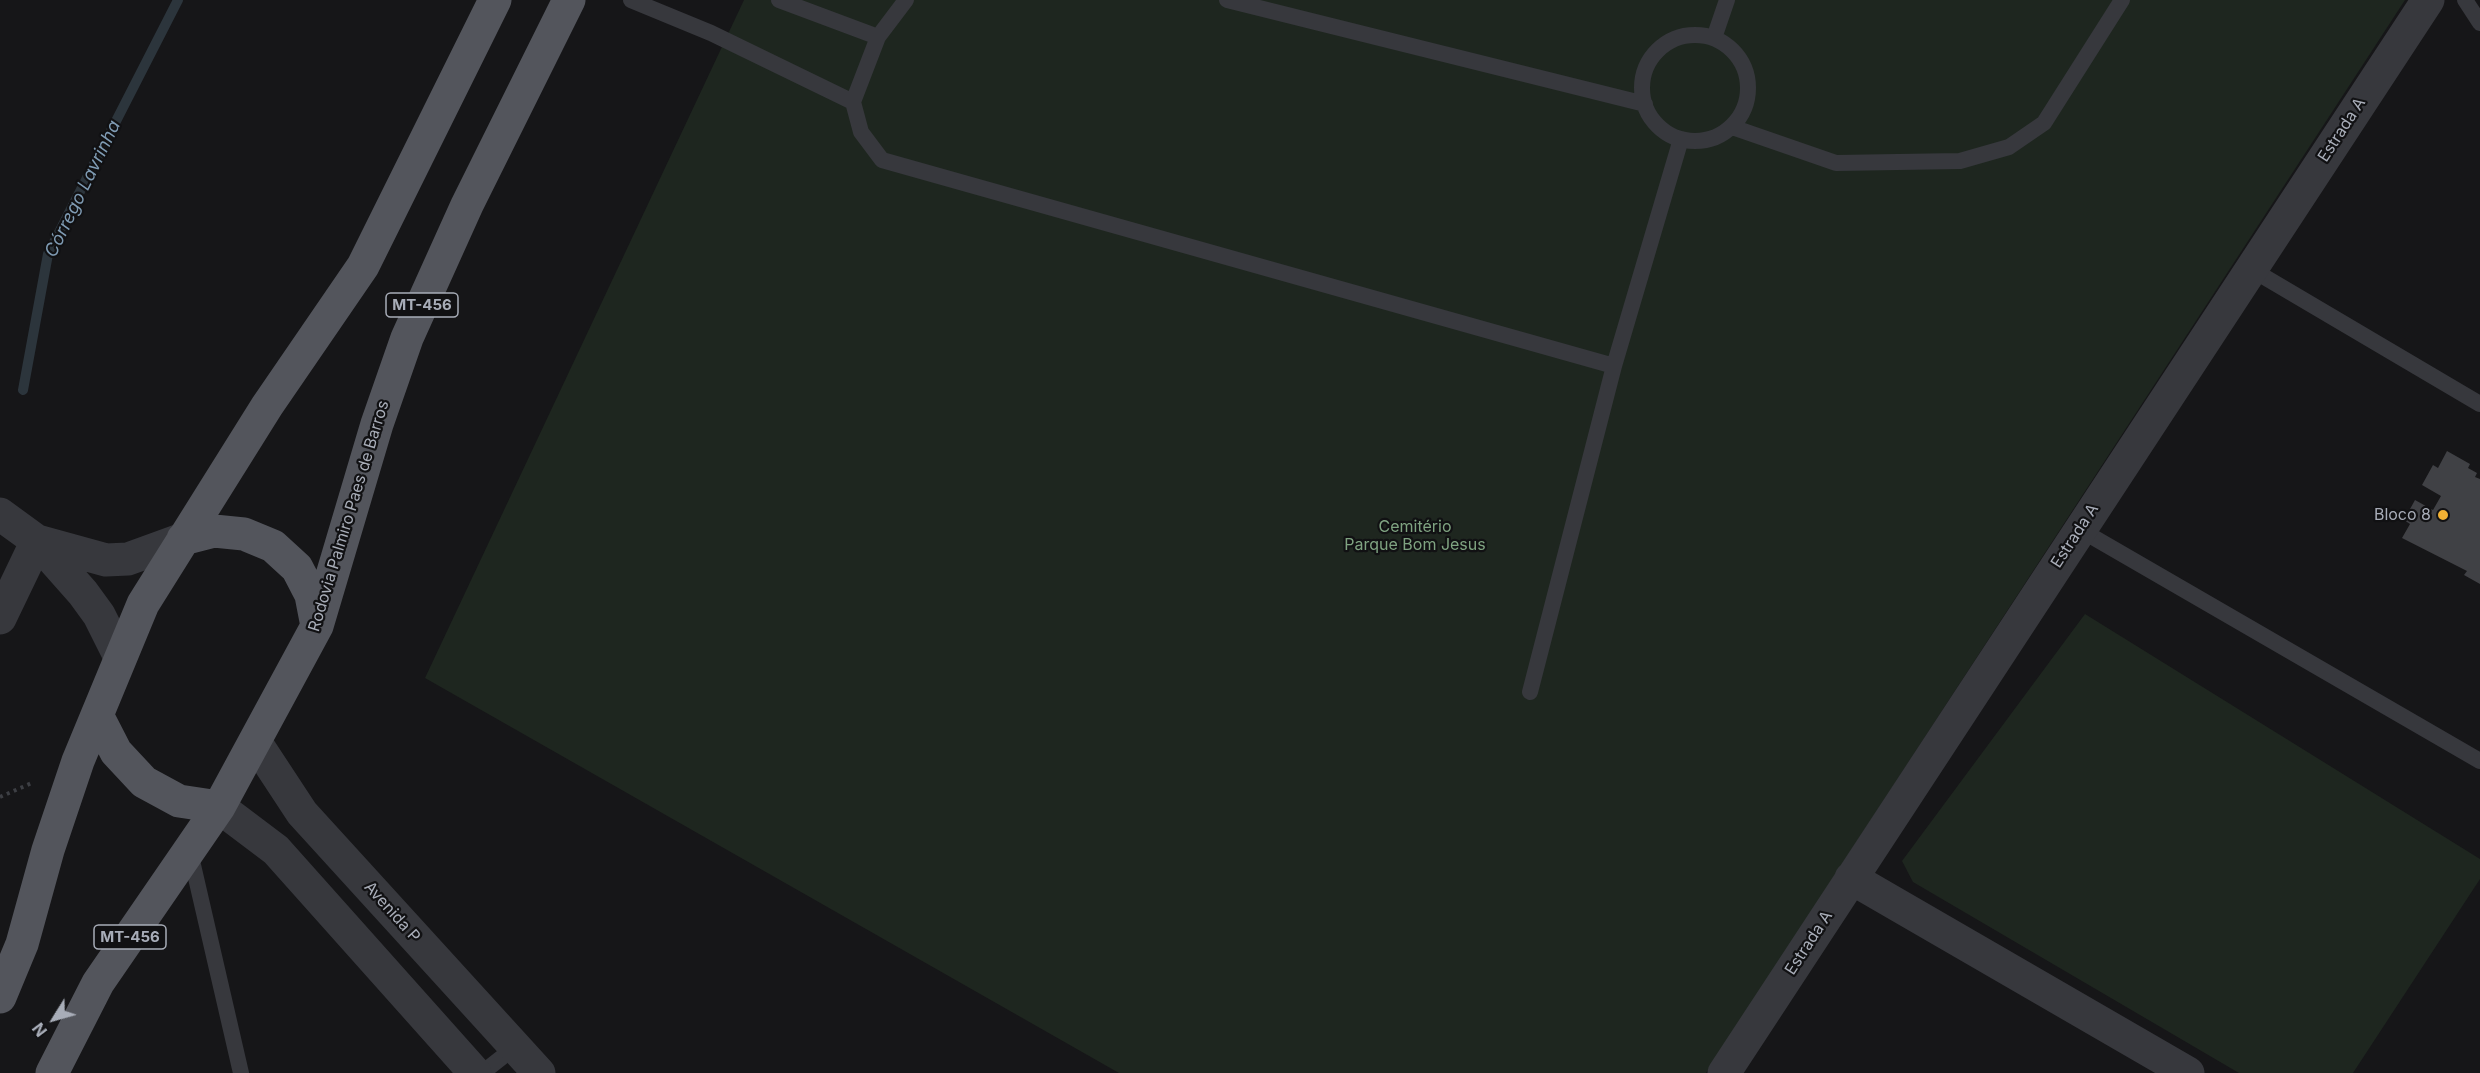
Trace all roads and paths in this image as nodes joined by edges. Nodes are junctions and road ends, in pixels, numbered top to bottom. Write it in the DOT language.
graph roads {
  1 [pos="495,0"];
  2 [pos="569,0"];
  3 [pos="631,0"];
  4 [pos="779,0"];
  5 [pos="906,0"];
  6 [pos="1227,0"];
  7 [pos="1727,0"];
  8 [pos="2122,0"];
  9 [pos="2428,0"];
  10 [pos="2465,0"];
  11 [pos="2480,23"];
  12 [pos="878,37"];
  13 [pos="1714,38"];
  14 [pos="853,102"];
  15 [pos="1645,104"];
  16 [pos="1732,127"];
  17 [pos="1681,139"];
  18 [pos="2251,269"];
  19 [pos="1614,366"];
  20 [pos="2480,404"];
  21 [pos="0,514"];
  22 [pos="2079,529"];
  23 [pos="183,539"];
  24 [pos="38,541"];
  25 [pos="0,618"];
  26 [pos="317,626"];
  27 [pos="120,657"];
  28 [pos="1530,692"];
  29 [pos="98,715"];
  30 [pos="255,743"];
  31 [pos="2480,761"];
  32 [pos="219,807"];
  33 [pos="190,850"];
  34 [pos="1851,878"];
  35 [pos="0,997"];
  36 [pos="515,1047"];
  37 [pos="52,1073"];
  38 [pos="241,1073"];
  39 [pos="475,1073"];
  40 [pos="482,1073"];
  41 [pos="539,1073"];
  42 [pos="1724,1073"];
  43 [pos="2188,1073"];
  1 -- 23 [label="main road"];
  2 -- 26 [label="main road, Rodovia Palmiro Paes de Barros / MT-456"];
  3 -- 14 [label="lane"];
  4 -- 12 [label="lane"];
  5 -- 12 [label="lane"];
  6 -- 15 [label="lane"];
  7 -- 13 [label="lane"];
  8 -- 16 [label="lane"];
  9 -- 18 [label="street, Estrada A"];
  10 -- 11 [label="lane"];
  12 -- 14 [label="lane"];
  13 -- 15 [label="lane"];
  13 -- 16 [label="lane"];
  14 -- 19 [label="lane"];
  15 -- 17 [label="lane"];
  16 -- 17 [label="lane"];
  17 -- 19 [label="lane"];
  18 -- 20 [label="lane"];
  18 -- 22 [label="street, Estrada A"];
  19 -- 28 [label="lane"];
  21 -- 24 [label="street"];
  22 -- 31 [label="lane"];
  22 -- 34 [label="street, Estrada A"];
  23 -- 24 [label="street"];
  23 -- 26 [label="main road"];
  23 -- 27 [label="main road"];
  24 -- 25 [label="street"];
  24 -- 27 [label="street"];
  26 -- 30 [label="main road, Rodovia Palmiro Paes de Barros / MT-456"];
  27 -- 29 [label="main road"];
  29 -- 32 [label="main road"];
  29 -- 35 [label="main road"];
  30 -- 32 [label="main road, Rodovia Palmiro Paes de Barros / MT-456"];
  30 -- 36 [label="street, Avenida P"];
  32 -- 33 [label="main road, Rodovia Palmiro Paes de Barros / MT-456"];
  32 -- 39 [label="street"];
  33 -- 37 [label="main road, Rodovia Palmiro Paes de Barros / MT-456"];
  33 -- 38 [label="lane"];
  34 -- 42 [label="street, Estrada A"];
  34 -- 43 [label="street"];
  36 -- 40 [label="lane"];
  36 -- 41 [label="street, Avenida P"];
}
